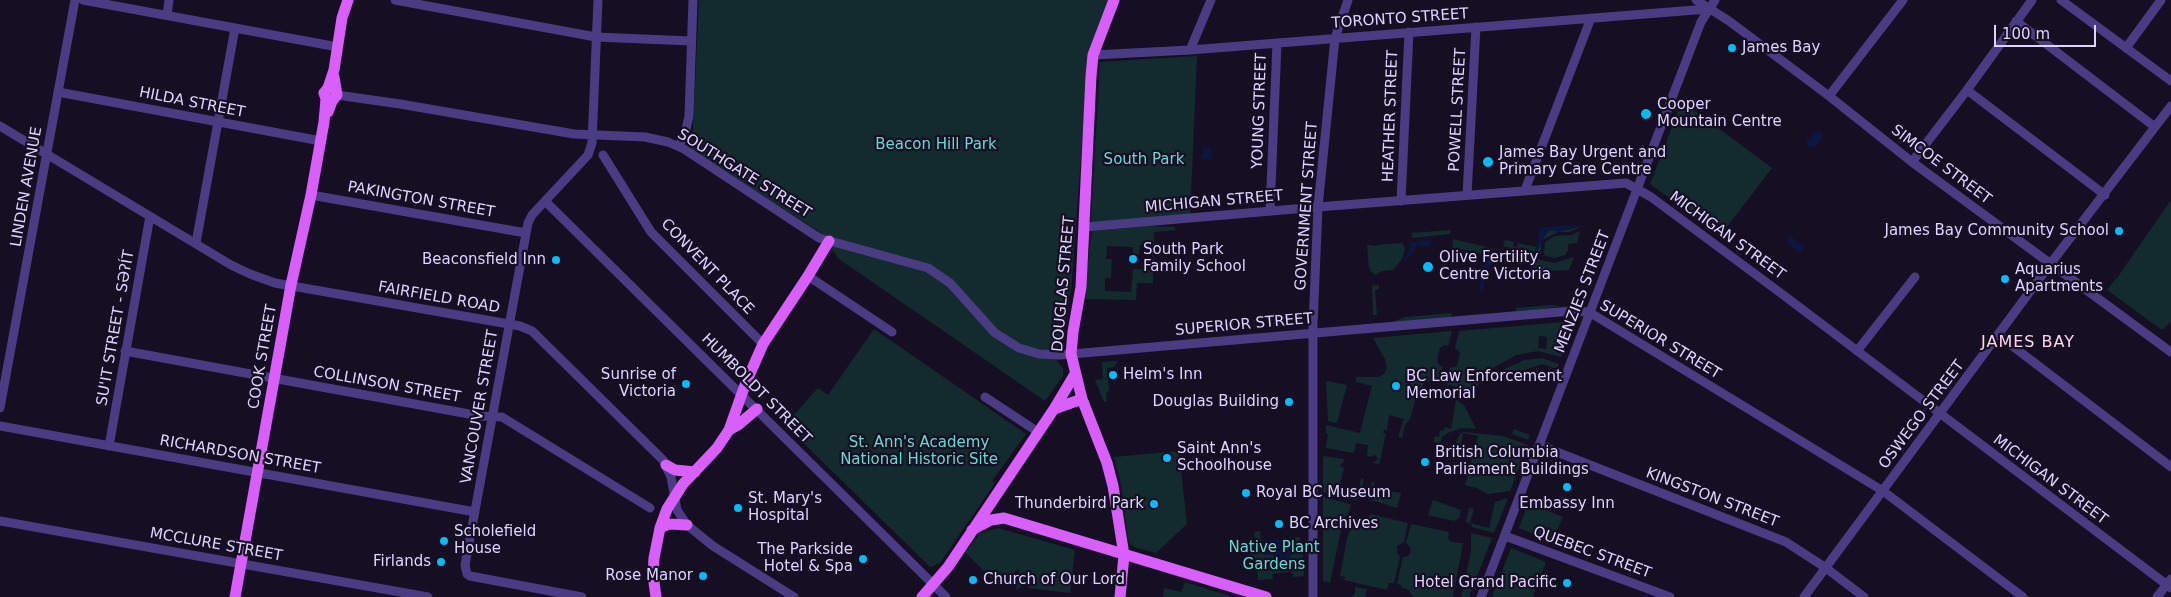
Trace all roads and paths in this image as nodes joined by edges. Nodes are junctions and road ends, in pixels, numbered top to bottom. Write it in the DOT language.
graph roads {
  1 [pos="75,0"];
  2 [pos="83,0"];
  3 [pos="170,0"];
  4 [pos="348,0"];
  5 [pos="395,0"];
  6 [pos="598,0"];
  7 [pos="692,0"];
  8 [pos="1114,0"];
  9 [pos="1211,0"];
  10 [pos="1348,0"];
  11 [pos="1696,0"];
  12 [pos="1715,0"];
  13 [pos="1903,0"];
  14 [pos="2032,0"];
  15 [pos="2061,0"];
  16 [pos="2160,0"];
  17 [pos="1708,9"];
  18 [pos="167,14"];
  19 [pos="1590,18"];
  20 [pos="2016,21"];
  21 [pos="1476,27"];
  22 [pos="235,28"];
  23 [pos="1409,32"];
  24 [pos="596,37"];
  25 [pos="1335,38"];
  26 [pos="691,41"];
  27 [pos="1277,42"];
  28 [pos="338,47"];
  29 [pos="2126,48"];
  30 [pos="1190,50"];
  31 [pos="1093,55"];
  32 [pos="2171,81"];
  33 [pos="1967,90"];
  34 [pos="58,92"];
  35 [pos="331,94"];
  36 [pos="1829,96"];
  37 [pos="2171,106"];
  38 [pos="218,122"];
  39 [pos="0,126"];
  40 [pos="2156,127"];
  41 [pos="593,136"];
  42 [pos="321,141"];
  43 [pos="679,146"];
  44 [pos="47,154"];
  45 [pos="604,154"];
  46 [pos="1912,162"];
  47 [pos="1637,188"];
  48 [pos="1525,190"];
  49 [pos="311,195"];
  50 [pos="1467,195"];
  51 [pos="2105,195"];
  52 [pos="545,201"];
  53 [pos="1401,201"];
  54 [pos="1318,207"];
  55 [pos="1270,211"];
  56 [pos="150,216"];
  57 [pos="1084,227"];
  58 [pos="526,232"];
  59 [pos="828,242"];
  60 [pos="196,243"];
  61 [pos="2051,264"];
  62 [pos="808,276"];
  63 [pos="1915,277"];
  64 [pos="292,285"];
  65 [pos="1589,312"];
  66 [pos="509,324"];
  67 [pos="892,332"];
  68 [pos="1314,333"];
  69 [pos="1998,336"];
  70 [pos="763,344"];
  71 [pos="126,351"];
  72 [pos="1857,351"];
  73 [pos="2171,352"];
  74 [pos="1071,354"];
  75 [pos="1075,374"];
  76 [pos="274,378"];
  77 [pos="742,394"];
  78 [pos="985,397"];
  79 [pos="1082,399"];
  80 [pos="0,408"];
  81 [pos="757,409"];
  82 [pos="1054,409"];
  83 [pos="1940,414"];
  84 [pos="493,416"];
  85 [pos="0,426"];
  86 [pos="729,430"];
  87 [pos="1038,432"];
  88 [pos="109,446"];
  89 [pos="1539,446"];
  90 [pos="666,465"];
  91 [pos="2171,467"];
  92 [pos="258,472"];
  93 [pos="695,472"];
  94 [pos="1882,491"];
  95 [pos="674,496"];
  96 [pos="993,498"];
  97 [pos="650,508"];
  98 [pos="475,512"];
  99 [pos="1004,518"];
  100 [pos="0,521"];
  101 [pos="687,525"];
  102 [pos="660,528"];
  103 [pos="972,530"];
  104 [pos="1505,536"];
  105 [pos="1124,555"];
  106 [pos="241,564"];
  107 [pos="1826,568"];
  108 [pos="2170,584"];
  109 [pos="934,585"];
  110 [pos="235,597"];
  111 [pos="428,597"];
  112 [pos="582,597"];
  113 [pos="656,597"];
  114 [pos="794,597"];
  115 [pos="922,597"];
  116 [pos="946,597"];
  117 [pos="1120,597"];
  118 [pos="1266,597"];
  119 [pos="1313,597"];
  120 [pos="1481,597"];
  121 [pos="1670,597"];
  122 [pos="1804,597"];
  123 [pos="1864,597"];
  124 [pos="2023,597"];
  125 [pos="2157,597"];
  1 -- 34 [label="street, LINDEN AVENUE"];
  2 -- 18 [label="street"];
  3 -- 18 [label="street"];
  4 -- 28 [label="main road, COOK STREET"];
  5 -- 24 [label="street"];
  6 -- 24 [label="street, VANCOUVER STREET"];
  7 -- 26 [label="street"];
  8 -- 31 [label="main road, DOUGLAS STREET"];
  9 -- 30 [label="street"];
  10 -- 25 [label="street, GOVERNMENT STREET"];
  11 -- 17 [label="street, SIMCOE STREET"];
  12 -- 17 [label="street, MENZIES STREET"];
  13 -- 36 [label="street"];
  14 -- 20 [label="street"];
  15 -- 29 [label="street"];
  16 -- 29 [label="street"];
  17 -- 19 [label="street, TORONTO STREET"];
  17 -- 36 [label="street, SIMCOE STREET"];
  17 -- 47 [label="street, MENZIES STREET"];
  18 -- 22 [label="street"];
  19 -- 21 [label="street, TORONTO STREET"];
  19 -- 48 [label="street"];
  20 -- 33 [label="street"];
  20 -- 40 [label="street"];
  21 -- 23 [label="street, TORONTO STREET"];
  21 -- 50 [label="street, POWELL STREET"];
  22 -- 28 [label="street"];
  22 -- 38 [label="street"];
  23 -- 25 [label="street, TORONTO STREET"];
  23 -- 53 [label="street, HEATHER STREET"];
  24 -- 26 [label="street"];
  24 -- 41 [label="street, VANCOUVER STREET"];
  25 -- 27 [label="street, TORONTO STREET"];
  25 -- 54 [label="street, GOVERNMENT STREET"];
  26 -- 43 [label="street"];
  27 -- 30 [label="street, TORONTO STREET"];
  27 -- 55 [label="street, YOUNG STREET"];
  28 -- 35 [label="main road, COOK STREET"];
  29 -- 32 [label="street"];
  30 -- 31 [label="street, TORONTO STREET"];
  31 -- 57 [label="main road, DOUGLAS STREET"];
  33 -- 46 [label="street"];
  33 -- 51 [label="street"];
  34 -- 38 [label="street, HILDA STREET"];
  34 -- 44 [label="street, LINDEN AVENUE"];
  35 -- 41 [label="street, SOUTHGATE STREET"];
  35 -- 42 [label="main road, COOK STREET"];
  36 -- 46 [label="street, SIMCOE STREET"];
  37 -- 40 [label="street, OSWEGO STREET"];
  38 -- 42 [label="street, HILDA STREET"];
  38 -- 60 [label="street"];
  39 -- 44 [label="street, FAIRFIELD ROAD"];
  40 -- 51 [label="street, OSWEGO STREET"];
  41 -- 43 [label="street, SOUTHGATE STREET"];
  41 -- 52 [label="street, VANCOUVER STREET"];
  42 -- 49 [label="main road, COOK STREET"];
  43 -- 59 [label="street, SOUTHGATE STREET"];
  44 -- 56 [label="street, FAIRFIELD ROAD"];
  44 -- 80 [label="street, LINDEN AVENUE"];
  45 -- 70 [label="street, CONVENT PLACE"];
  46 -- 61 [label="street, SIMCOE STREET"];
  47 -- 48 [label="street, MICHIGAN STREET"];
  47 -- 65 [label="street, MENZIES STREET"];
  47 -- 72 [label="street, MICHIGAN STREET"];
  48 -- 50 [label="street, MICHIGAN STREET"];
  49 -- 58 [label="street, PAKINGTON STREET"];
  49 -- 64 [label="main road, COOK STREET"];
  50 -- 53 [label="street, MICHIGAN STREET"];
  51 -- 61 [label="street, OSWEGO STREET"];
  52 -- 58 [label="street, VANCOUVER STREET"];
  52 -- 77 [label="street, HUMBOLDT STREET"];
  53 -- 54 [label="street, MICHIGAN STREET"];
  54 -- 55 [label="street, MICHIGAN STREET"];
  54 -- 68 [label="street, GOVERNMENT STREET"];
  55 -- 57 [label="street, MICHIGAN STREET"];
  56 -- 60 [label="street, FAIRFIELD ROAD"];
  56 -- 71 [label="street, SU'IT STREET - SƏʔÍT"];
  57 -- 74 [label="main road, DOUGLAS STREET"];
  58 -- 66 [label="street, VANCOUVER STREET"];
  59 -- 62 [label="main road"];
  59 -- 74 [label="street, SOUTHGATE STREET"];
  60 -- 64 [label="street, FAIRFIELD ROAD"];
  61 -- 69 [label="street, OSWEGO STREET"];
  61 -- 73 [label="street, SIMCOE STREET"];
  62 -- 67 [label="street"];
  62 -- 70 [label="main road"];
  63 -- 72 [label="street"];
  64 -- 66 [label="street, FAIRFIELD ROAD"];
  64 -- 76 [label="main road, COOK STREET"];
  65 -- 68 [label="street, SUPERIOR STREET"];
  65 -- 89 [label="street, MENZIES STREET"];
  65 -- 94 [label="street, SUPERIOR STREET"];
  66 -- 84 [label="street, VANCOUVER STREET"];
  66 -- 90 [label="street, FAIRFIELD ROAD"];
  68 -- 74 [label="street, SUPERIOR STREET"];
  68 -- 119 [label="street, GOVERNMENT STREET"];
  69 -- 83 [label="street, OSWEGO STREET"];
  69 -- 91 [label="street"];
  70 -- 77 [label="main road"];
  71 -- 76 [label="street, COLLINSON STREET"];
  71 -- 88 [label="street, SU'IT STREET - SƏʔÍT"];
  72 -- 83 [label="street, MICHIGAN STREET"];
  74 -- 75 [label="main road, DOUGLAS STREET"];
  75 -- 79 [label="main road, DOUGLAS STREET"];
  75 -- 82 [label="main road"];
  76 -- 84 [label="street, COLLINSON STREET"];
  76 -- 92 [label="main road, COOK STREET"];
  77 -- 81 [label="street, HUMBOLDT STREET"];
  77 -- 86 [label="main road"];
  78 -- 87 [label="street"];
  79 -- 82 [label="main road"];
  79 -- 105 [label="main road, DOUGLAS STREET"];
  81 -- 86 [label="main road"];
  81 -- 109 [label="street, HUMBOLDT STREET"];
  82 -- 87 [label="main road"];
  83 -- 94 [label="street, OSWEGO STREET"];
  83 -- 108 [label="street, MICHIGAN STREET"];
  84 -- 97 [label="street, COLLINSON STREET"];
  84 -- 98 [label="street, VANCOUVER STREET"];
  85 -- 88 [label="street, RICHARDSON STREET"];
  86 -- 93 [label="main road"];
  87 -- 96 [label="main road"];
  88 -- 92 [label="street, RICHARDSON STREET"];
  89 -- 104 [label="street, MENZIES STREET"];
  89 -- 107 [label="street, KINGSTON STREET"];
  90 -- 93 [label="main road"];
  90 -- 95 [label="street, FAIRFIELD ROAD"];
  92 -- 98 [label="street, RICHARDSON STREET"];
  92 -- 106 [label="main road, COOK STREET"];
  93 -- 95 [label="main road"];
  94 -- 107 [label="street, OSWEGO STREET"];
  94 -- 124 [label="street, SUPERIOR STREET"];
  95 -- 101 [label="street, FAIRFIELD ROAD"];
  95 -- 102 [label="main road"];
  96 -- 99 [label="main road"];
  96 -- 103 [label="main road"];
  98 -- 112 [label="street, VANCOUVER STREET"];
  99 -- 103 [label="main road"];
  99 -- 105 [label="main road"];
  100 -- 106 [label="street, MCCLURE STREET"];
  101 -- 102 [label="main road"];
  101 -- 114 [label="street, FAIRFIELD ROAD"];
  102 -- 113 [label="main road"];
  103 -- 109 [label="main road"];
  104 -- 120 [label="street, MENZIES STREET"];
  104 -- 121 [label="street, QUEBEC STREET"];
  105 -- 117 [label="main road, DOUGLAS STREET"];
  105 -- 118 [label="main road"];
  106 -- 110 [label="main road, COOK STREET"];
  106 -- 111 [label="street, MCCLURE STREET"];
  107 -- 122 [label="street, OSWEGO STREET"];
  107 -- 123 [label="street, KINGSTON STREET"];
  108 -- 125 [label="street"];
  109 -- 115 [label="main road"];
  109 -- 116 [label="street, HUMBOLDT STREET"];
}
